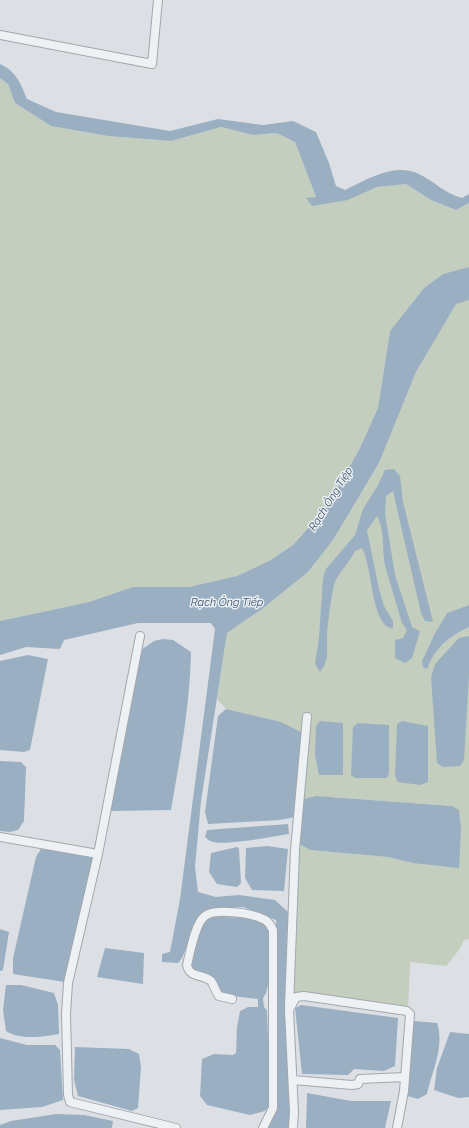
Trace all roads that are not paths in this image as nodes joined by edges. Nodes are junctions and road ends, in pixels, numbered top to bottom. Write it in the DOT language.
graph roads {
  1 [pos="158,0"];
  2 [pos="0,35"];
  3 [pos="140,636"];
  4 [pos="307,717"];
  5 [pos="0,837"];
  6 [pos="98,854"];
  7 [pos="232,1000"];
  8 [pos="289,1010"];
  9 [pos="405,1077"];
  10 [pos="292,1080"];
  11 [pos="176,1128"];
  12 [pos="264,1128"];
  13 [pos="293,1128"];
  14 [pos="397,1128"];
  1 -- 2 [label="street"];
  3 -- 6 [label="street"];
  4 -- 8 [label="street"];
  5 -- 6 [label="street"];
  6 -- 11 [label="street"];
  7 -- 12 [label="street"];
  8 -- 9 [label="street"];
  8 -- 10 [label="street"];
  9 -- 10 [label="street"];
  9 -- 14 [label="street"];
  10 -- 13 [label="street"];
}
